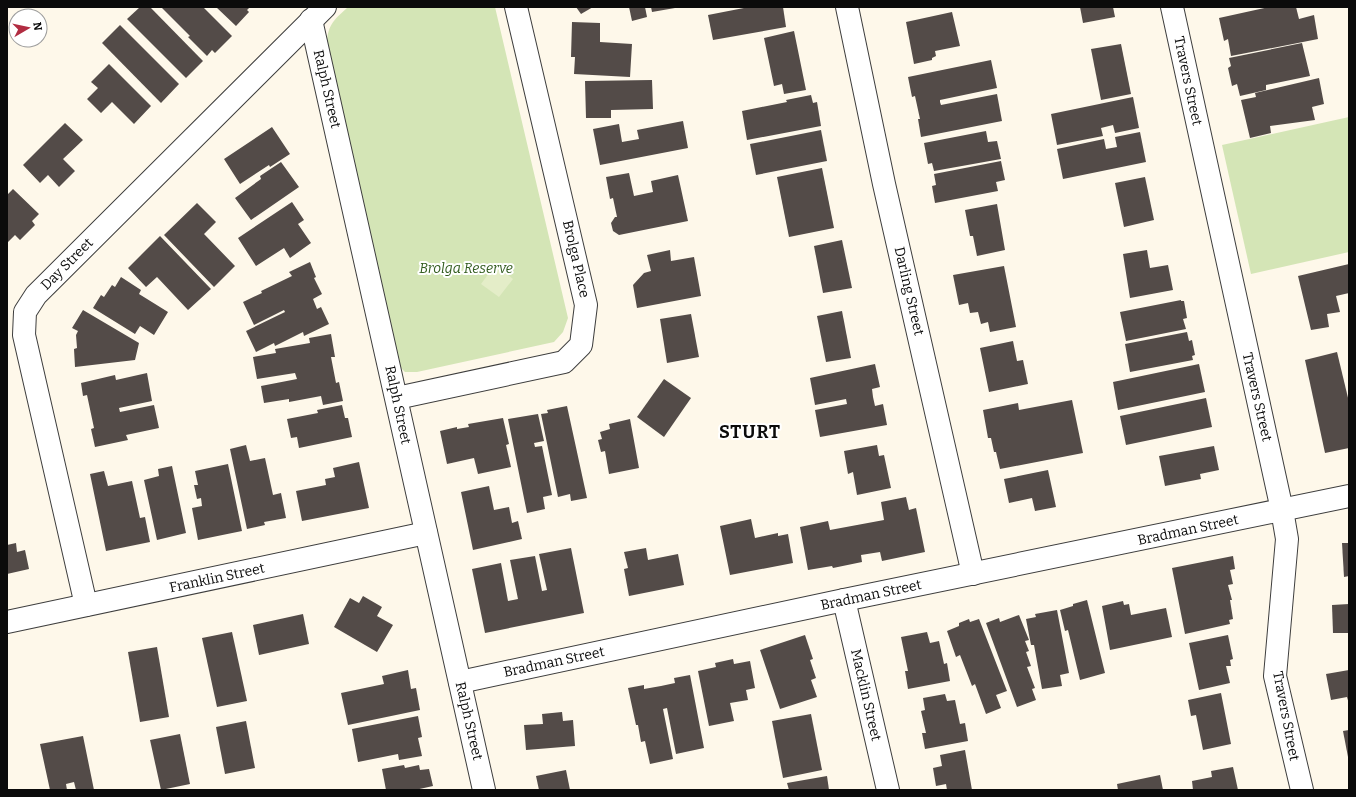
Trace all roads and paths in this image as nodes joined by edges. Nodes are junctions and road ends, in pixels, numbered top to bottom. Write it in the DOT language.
graph roads {
  1 [pos="516,7"];
  2 [pos="847,7"];
  3 [pos="1172,7"];
  4 [pos="318,13"];
  5 [pos="397,398"];
  6 [pos="1349,496"];
  7 [pos="1282,510"];
  8 [pos="426,533"];
  9 [pos="973,574"];
  10 [pos="844,600"];
  11 [pos="86,605"];
  12 [pos="7,622"];
  13 [pos="460,682"];
  14 [pos="484,790"];
  15 [pos="888,790"];
  16 [pos="1302,790"];
  1 -- 5 [label="street, Brolga Place"];
  2 -- 9 [label="street, Darling Street"];
  3 -- 7 [label="street, Travers Street"];
  4 -- 5 [label="street, Ralph Street"];
  4 -- 11 [label="street, Day Street"];
  5 -- 8 [label="street, Ralph Street"];
  6 -- 7 [label="street, Bradman Street"];
  7 -- 9 [label="street, Bradman Street"];
  7 -- 16 [label="street, Travers Street"];
  8 -- 11 [label="street, Franklin Street"];
  8 -- 13 [label="street, Ralph Street"];
  9 -- 10 [label="street, Bradman Street"];
  10 -- 13 [label="street, Bradman Street"];
  10 -- 15 [label="street, Macklin Street"];
  11 -- 12 [label="street, Franklin Street"];
  13 -- 14 [label="street, Ralph Street"];
}
